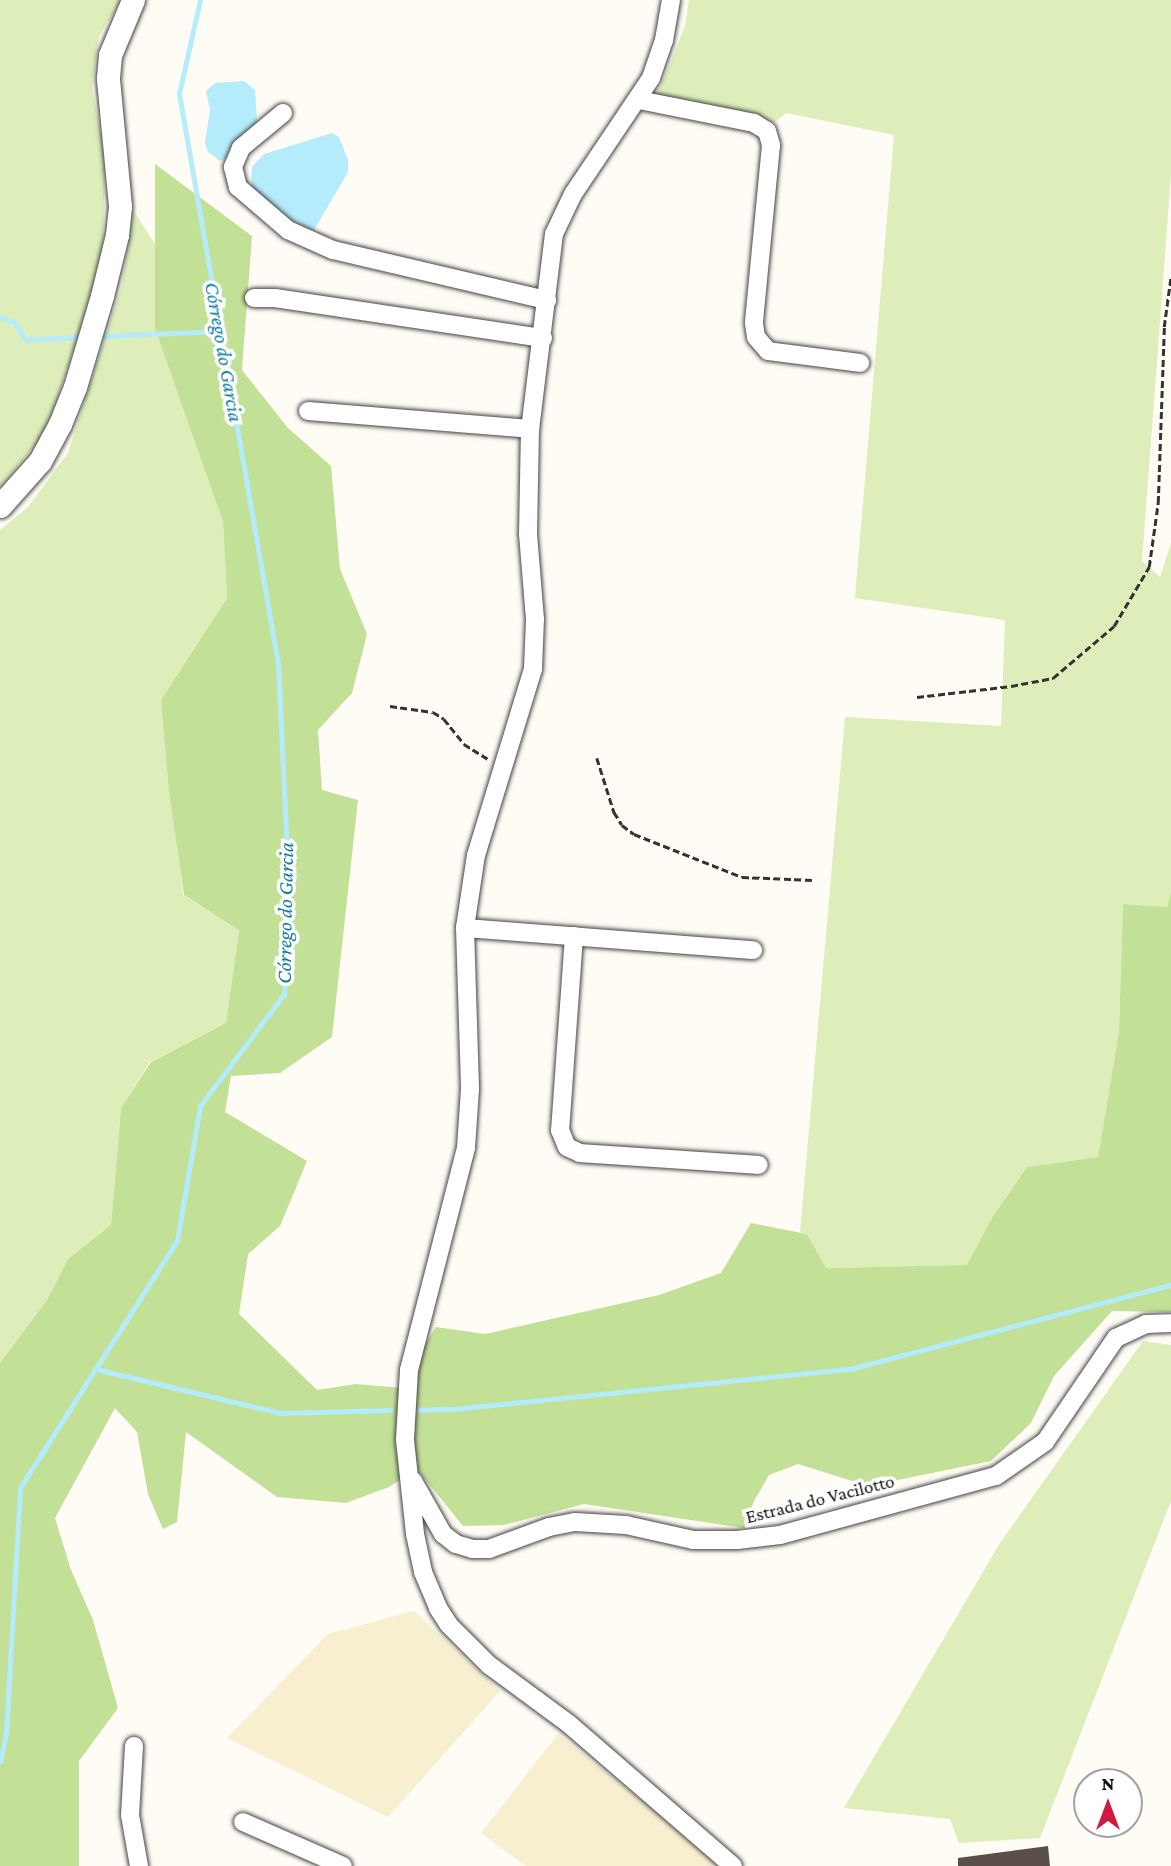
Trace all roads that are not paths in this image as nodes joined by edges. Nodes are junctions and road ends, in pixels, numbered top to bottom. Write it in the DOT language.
graph roads {
  1 [pos="133,0"];
  2 [pos="671,0"];
  3 [pos="639,100"];
  4 [pos="283,113"];
  5 [pos="254,298"];
  6 [pos="547,300"];
  7 [pos="543,338"];
  8 [pos="860,363"];
  9 [pos="308,411"];
  10 [pos="530,429"];
  11 [pos="0,506"];
  12 [pos="465,928"];
  13 [pos="574,936"];
  14 [pos="753,950"];
  15 [pos="759,1165"];
  16 [pos="1171,1323"];
  17 [pos="410,1475"];
  18 [pos="134,1746"];
  19 [pos="243,1822"];
  20 [pos="139,1866"];
  21 [pos="343,1866"];
  22 [pos="733,1866"];
  1 -- 11 [label="street"];
  2 -- 3 [label="street"];
  3 -- 6 [label="street"];
  3 -- 8 [label="street"];
  4 -- 6 [label="street"];
  5 -- 7 [label="street"];
  6 -- 7 [label="street"];
  7 -- 10 [label="street"];
  9 -- 10 [label="street"];
  10 -- 12 [label="street"];
  12 -- 13 [label="street"];
  12 -- 17 [label="street"];
  13 -- 14 [label="street"];
  13 -- 15 [label="street"];
  16 -- 17 [label="street, Estrada do Vacilotto"];
  17 -- 22 [label="street"];
  18 -- 20 [label="street"];
  19 -- 21 [label="street"];
}
